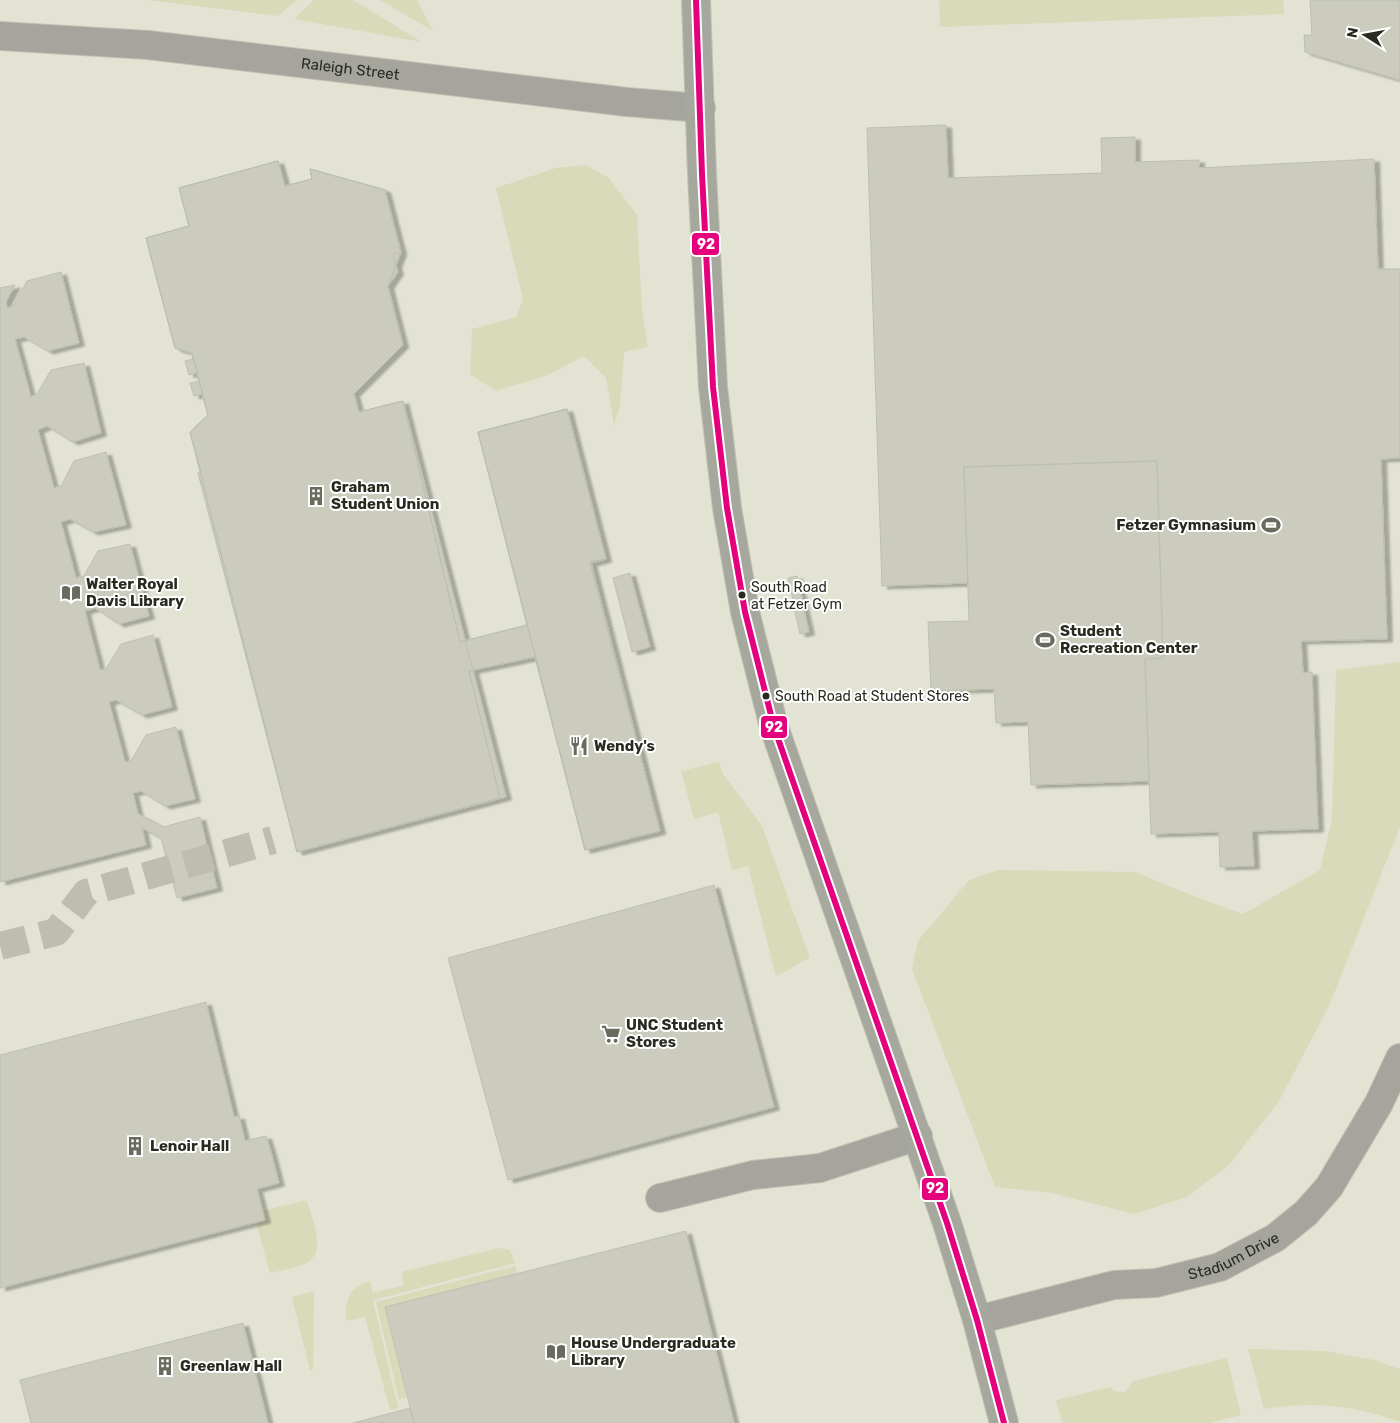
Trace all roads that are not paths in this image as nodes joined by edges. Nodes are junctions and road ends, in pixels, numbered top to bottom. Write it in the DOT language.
graph roads {
  1 [pos="696,0"];
  2 [pos="0,36"];
  3 [pos="701,108"];
  4 [pos="1400,1058"];
  5 [pos="918,1136"];
  6 [pos="660,1198"];
  7 [pos="977,1320"];
  8 [pos="1004,1423"];
  1 -- 3 [label="main road"];
  2 -- 3 [label="street, Raleigh Street"];
  3 -- 5 [label="main road"];
  4 -- 7 [label="street, Stadium Drive"];
  5 -- 6 [label="street"];
  5 -- 7 [label="main road"];
  7 -- 8 [label="main road"];
}
